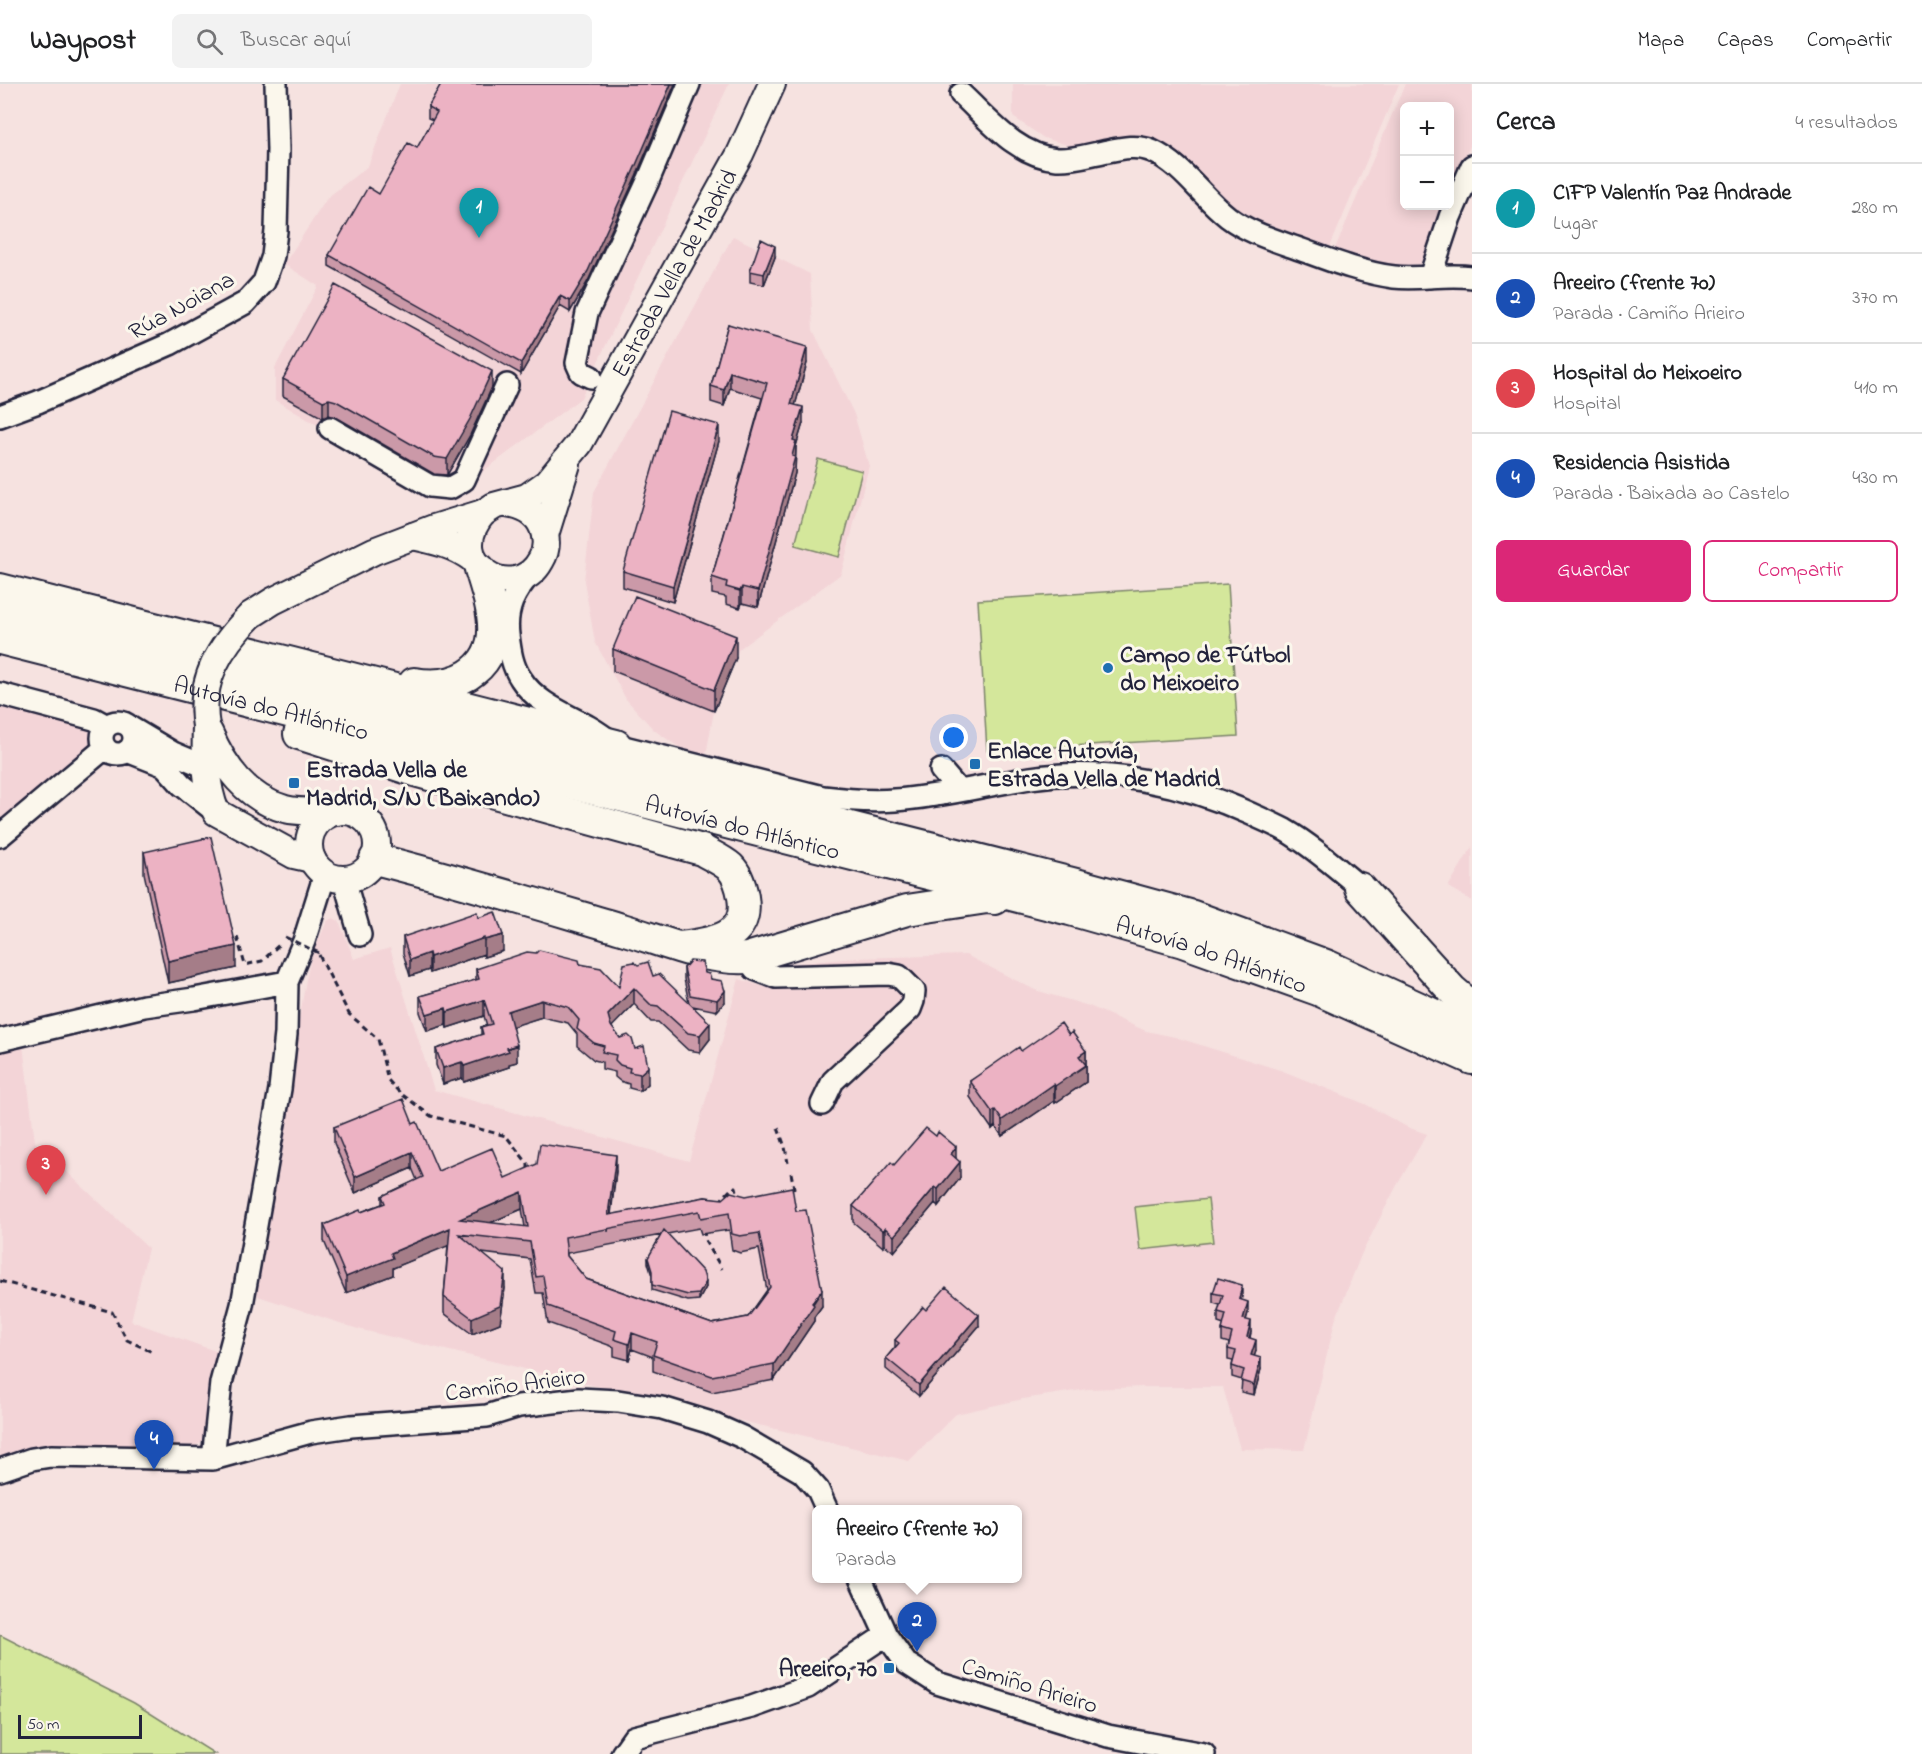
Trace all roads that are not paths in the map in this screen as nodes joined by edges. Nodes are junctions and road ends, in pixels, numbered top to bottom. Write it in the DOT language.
graph roads {
  1 [pos="276,84"];
  2 [pos="689,84"];
  3 [pos="772,84"];
  4 [pos="959,87"];
  5 [pos="1472,166"];
  6 [pos="1430,277"];
  7 [pos="1472,277"];
  8 [pos="591,377"];
  9 [pos="507,385"];
  10 [pos="0,416"];
  11 [pos="330,428"];
  12 [pos="569,458"];
  13 [pos="507,504"];
  14 [pos="483,513"];
  15 [pos="545,535"];
  16 [pos="413,536"];
  17 [pos="476,564"];
  18 [pos="531,573"];
  19 [pos="0,589"];
  20 [pos="0,615"];
  21 [pos="0,639"];
  22 [pos="0,657"];
  23 [pos="350,678"];
  24 [pos="0,694"];
  25 [pos="107,726"];
  26 [pos="206,726"];
  27 [pos="131,728"];
  28 [pos="616,745"];
  29 [pos="105,748"];
  30 [pos="128,751"];
  31 [pos="206,767"];
  32 [pos="942,770"];
  33 [pos="959,790"];
  34 [pos="286,809"];
  35 [pos="216,812"];
  36 [pos="336,812"];
  37 [pos="0,836"];
  38 [pos="375,859"];
  39 [pos="327,871"];
  40 [pos="1360,888"];
  41 [pos="1070,910"];
  42 [pos="360,935"];
  43 [pos="680,946"];
  44 [pos="747,958"];
  45 [pos="287,982"];
  46 [pos="1472,991"];
  47 [pos="1472,1007"];
  48 [pos="0,1040"];
  49 [pos="1471,1052"];
  50 [pos="822,1104"];
  51 [pos="213,1459"];
  52 [pos="0,1470"];
  53 [pos="825,1505"];
  54 [pos="862,1583"];
  55 [pos="886,1635"];
  56 [pos="622,1754"];
  57 [pos="1204,1754"];
  1 -- 10 [label="street, Rúa Noiana"];
  2 -- 8 [label="street"];
  3 -- 12 [label="main road, Estrada Vella de Madrid"];
  4 -- 6 [label="street"];
  5 -- 6 [label="street"];
  6 -- 7 [label="street"];
  9 -- 11 [label="street"];
  12 -- 13 [label="main road, Estrada Vella de Madrid"];
  12 -- 15 [label="main road, Estrada Vella de Madrid"];
  13 -- 14 [label="main road, Estrada Vella de Madrid"];
  13 -- 15 [label="main road"];
  14 -- 16 [label="main road, Estrada Vella de Madrid"];
  14 -- 17 [label="main road"];
  15 -- 18 [label="main road, Estrada Vella de Madrid"];
  16 -- 17 [label="main road"];
  16 -- 26 [label="main road, Estrada Vella de Madrid, bridge"];
  17 -- 18 [label="main road"];
  17 -- 23 [label="highway"];
  18 -- 28 [label="street"];
  19 -- 23 [label="highway"];
  20 -- 49 [label="highway, Autovía do Atlántico"];
  21 -- 41 [label="highway, Autovía do Atlántico"];
  22 -- 43 [label="highway"];
  23 -- 28 [label="highway"];
  24 -- 25 [label="street"];
  25 -- 27 [label="street"];
  25 -- 29 [label="street"];
  26 -- 31 [label="main road, Estrada Vella de Madrid"];
  26 -- 34 [label="main road, Estrada Vella de Madrid"];
  27 -- 30 [label="street"];
  27 -- 31 [label="street"];
  28 -- 33 [label="street"];
  29 -- 30 [label="street"];
  29 -- 37 [label="street"];
  30 -- 35 [label="street"];
  31 -- 34 [label="main road, Estrada Vella de Madrid"];
  31 -- 35 [label="main road, Estrada Vella de Madrid"];
  32 -- 33 [label="street"];
  33 -- 40 [label="street"];
  34 -- 36 [label="main road, Estrada Vella de Madrid"];
  35 -- 39 [label="main road"];
  36 -- 38 [label="main road"];
  36 -- 39 [label="main road"];
  38 -- 39 [label="main road"];
  38 -- 43 [label="highway"];
  39 -- 42 [label="street"];
  39 -- 45 [label="street"];
  40 -- 46 [label="street"];
  40 -- 47 [label="highway"];
  41 -- 44 [label="highway"];
  41 -- 49 [label="highway, Autovía do Atlántico"];
  43 -- 44 [label="highway"];
  44 -- 50 [label="street"];
  45 -- 48 [label="street"];
  45 -- 51 [label="street"];
  51 -- 52 [label="street, Camiño Arieiro"];
  51 -- 53 [label="street, Camiño Arieiro"];
  54 -- 55 [label="street, Camiño Arieiro"];
  55 -- 56 [label="street"];
  55 -- 57 [label="street, Camiño Arieiro"];
}
